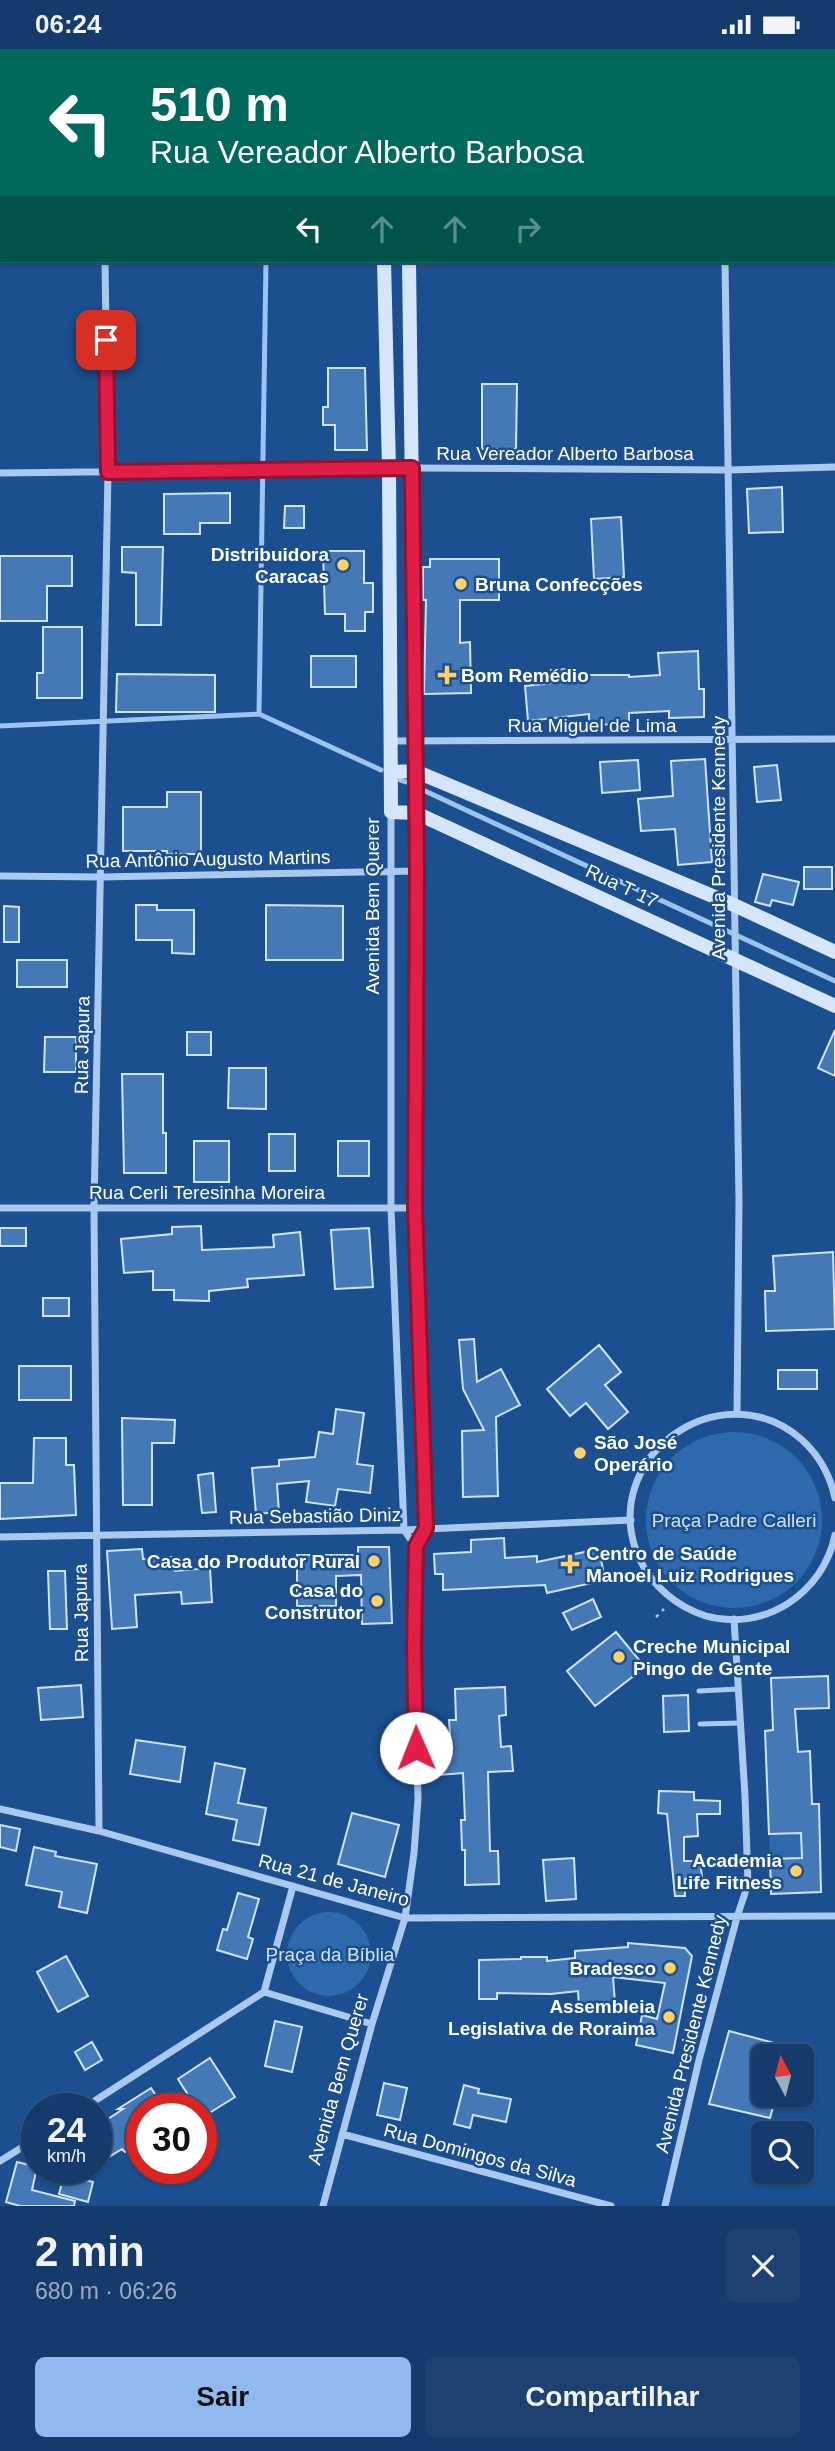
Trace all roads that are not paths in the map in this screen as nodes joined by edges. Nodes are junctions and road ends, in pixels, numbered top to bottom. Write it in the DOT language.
graph roads {
  1 [pos="105,263"];
  2 [pos="384,263"];
  3 [pos="409,263"];
  4 [pos="725,263"];
  5 [pos="835,467"];
  6 [pos="389,468"];
  7 [pos="412,468"];
  8 [pos="729,470"];
  9 [pos="108,472"];
  10 [pos="0,473"];
  11 [pos="835,739"];
  12 [pos="391,741"];
  13 [pos="414,741"];
  14 [pos="734,741"];
  15 [pos="415,771"];
  16 [pos="391,772"];
  17 [pos="391,812"];
  18 [pos="416,813"];
  19 [pos="392,871"];
  20 [pos="417,871"];
  21 [pos="0,876"];
  22 [pos="101,877"];
  23 [pos="734,905"];
  24 [pos="835,953"];
  25 [pos="734,959"];
  26 [pos="835,1006"];
  27 [pos="0,1208"];
  28 [pos="94,1208"];
  29 [pos="391,1208"];
  30 [pos="415,1208"];
  31 [pos="737,1415"];
  32 [pos="835,1498"];
  33 [pos="631,1520"];
  34 [pos="426,1528"];
  35 [pos="404,1530"];
  36 [pos="835,1535"];
  37 [pos="0,1537"];
  38 [pos="95,1537"];
  39 [pos="416,1546"];
  40 [pos="734,1619"];
  41 [pos="738,1689"];
  42 [pos="699,1691"];
  43 [pos="740,1723"];
  44 [pos="700,1724"];
  45 [pos="0,1809"];
  46 [pos="99,1831"];
  47 [pos="293,1886"];
  48 [pos="835,1916"];
  49 [pos="737,1917"];
  50 [pos="405,1918"];
  51 [pos="264,1992"];
  52 [pos="372,2024"];
  53 [pos="107,2093"];
  54 [pos="342,2134"];
  55 [pos="21,2148"];
  56 [pos="0,2161"];
  57 [pos="323,2206"];
  58 [pos="611,2206"];
  59 [pos="665,2206"];
  1 -- 9 [label="street, Rua Japura"];
  2 -- 6 [label="street, Avenida Bem Querer"];
  3 -- 7 [label="street"];
  4 -- 8 [label="street, Avenida Presidente Kennedy"];
  5 -- 8 [label="street, Rua Vereador Alberto Barbosa"];
  6 -- 7 [label="street, Rua Vereador Alberto Barbosa"];
  6 -- 9 [label="street, Rua Vereador Alberto Barbosa"];
  6 -- 12 [label="street, Avenida Bem Querer"];
  7 -- 8 [label="street, Rua Vereador Alberto Barbosa"];
  7 -- 13 [label="street"];
  8 -- 14 [label="street, Avenida Presidente Kennedy"];
  9 -- 10 [label="street, Rua Vereador Alberto Barbosa"];
  9 -- 22 [label="street, Rua Japura"];
  11 -- 14 [label="street, Rua Miguel de Lima"];
  12 -- 13 [label="street, Rua Miguel de Lima"];
  12 -- 16 [label="street, Avenida Bem Querer"];
  13 -- 14 [label="street, Rua Miguel de Lima"];
  13 -- 15 [label="street"];
  14 -- 23 [label="street, Avenida Presidente Kennedy"];
  15 -- 16 [label="street, Rua T 17"];
  15 -- 18 [label="street"];
  15 -- 23 [label="street, Rua T 17"];
  16 -- 17 [label="street, Avenida Bem Querer"];
  17 -- 18 [label="street, Rua T 17"];
  17 -- 19 [label="street, Avenida Bem Querer"];
  18 -- 20 [label="street"];
  18 -- 25 [label="street, Rua T 17"];
  19 -- 20 [label="street, Rua Antônio Augusto Martins"];
  19 -- 22 [label="street, Rua Antônio Augusto Martins"];
  19 -- 29 [label="street, Avenida Bem Querer"];
  20 -- 30 [label="street"];
  21 -- 22 [label="street, Rua Antônio Augusto Martins"];
  22 -- 28 [label="street, Rua Japura"];
  23 -- 24 [label="street, Rua T 17"];
  23 -- 25 [label="street, Avenida Presidente Kennedy"];
  25 -- 26 [label="street, Rua T 17"];
  25 -- 31 [label="street, Avenida Presidente Kennedy"];
  27 -- 28 [label="street, Rua Cerli Teresinha Moreira"];
  28 -- 29 [label="street, Rua Cerli Teresinha Moreira"];
  28 -- 38 [label="street, Rua Japura"];
  29 -- 30 [label="street, Rua Cerli Teresinha Moreira"];
  29 -- 35 [label="street, Avenida Bem Querer"];
  30 -- 34 [label="street"];
  31 -- 32 [label="street"];
  31 -- 33 [label="street"];
  33 -- 34 [label="street, Rua Sebastião Diniz"];
  33 -- 40 [label="street"];
  34 -- 35 [label="street, Rua Sebastião Diniz"];
  34 -- 39 [label="street, Avenida Bem Querer"];
  35 -- 38 [label="street, Rua Sebastião Diniz"];
  35 -- 39 [label="street"];
  36 -- 40 [label="street"];
  37 -- 38 [label="street, Rua Sebastião Diniz"];
  38 -- 46 [label="street, Rua Japura"];
  39 -- 50 [label="street, Avenida Bem Querer"];
  40 -- 41 [label="street, Avenida Presidente Kennedy"];
  41 -- 42 [label="lane"];
  41 -- 43 [label="street, Avenida Presidente Kennedy"];
  43 -- 44 [label="lane"];
  43 -- 49 [label="street, Avenida Presidente Kennedy"];
  45 -- 46 [label="street, Rua 21 de Janeiro"];
  46 -- 47 [label="street, Rua 21 de Janeiro"];
  47 -- 50 [label="street, Rua 21 de Janeiro"];
  47 -- 51 [label="street"];
  48 -- 49 [label="street, Rua 21 de Janeiro"];
  49 -- 50 [label="street, Rua 21 de Janeiro"];
  49 -- 59 [label="street, Avenida Presidente Kennedy"];
  50 -- 52 [label="street, Avenida Bem Querer"];
  51 -- 52 [label="street"];
  51 -- 53 [label="street"];
  52 -- 54 [label="street, Avenida Bem Querer"];
  54 -- 57 [label="street, Avenida Bem Querer"];
  54 -- 58 [label="street, Rua Domingos da Silva"];
  55 -- 56 [label="street"];
}
